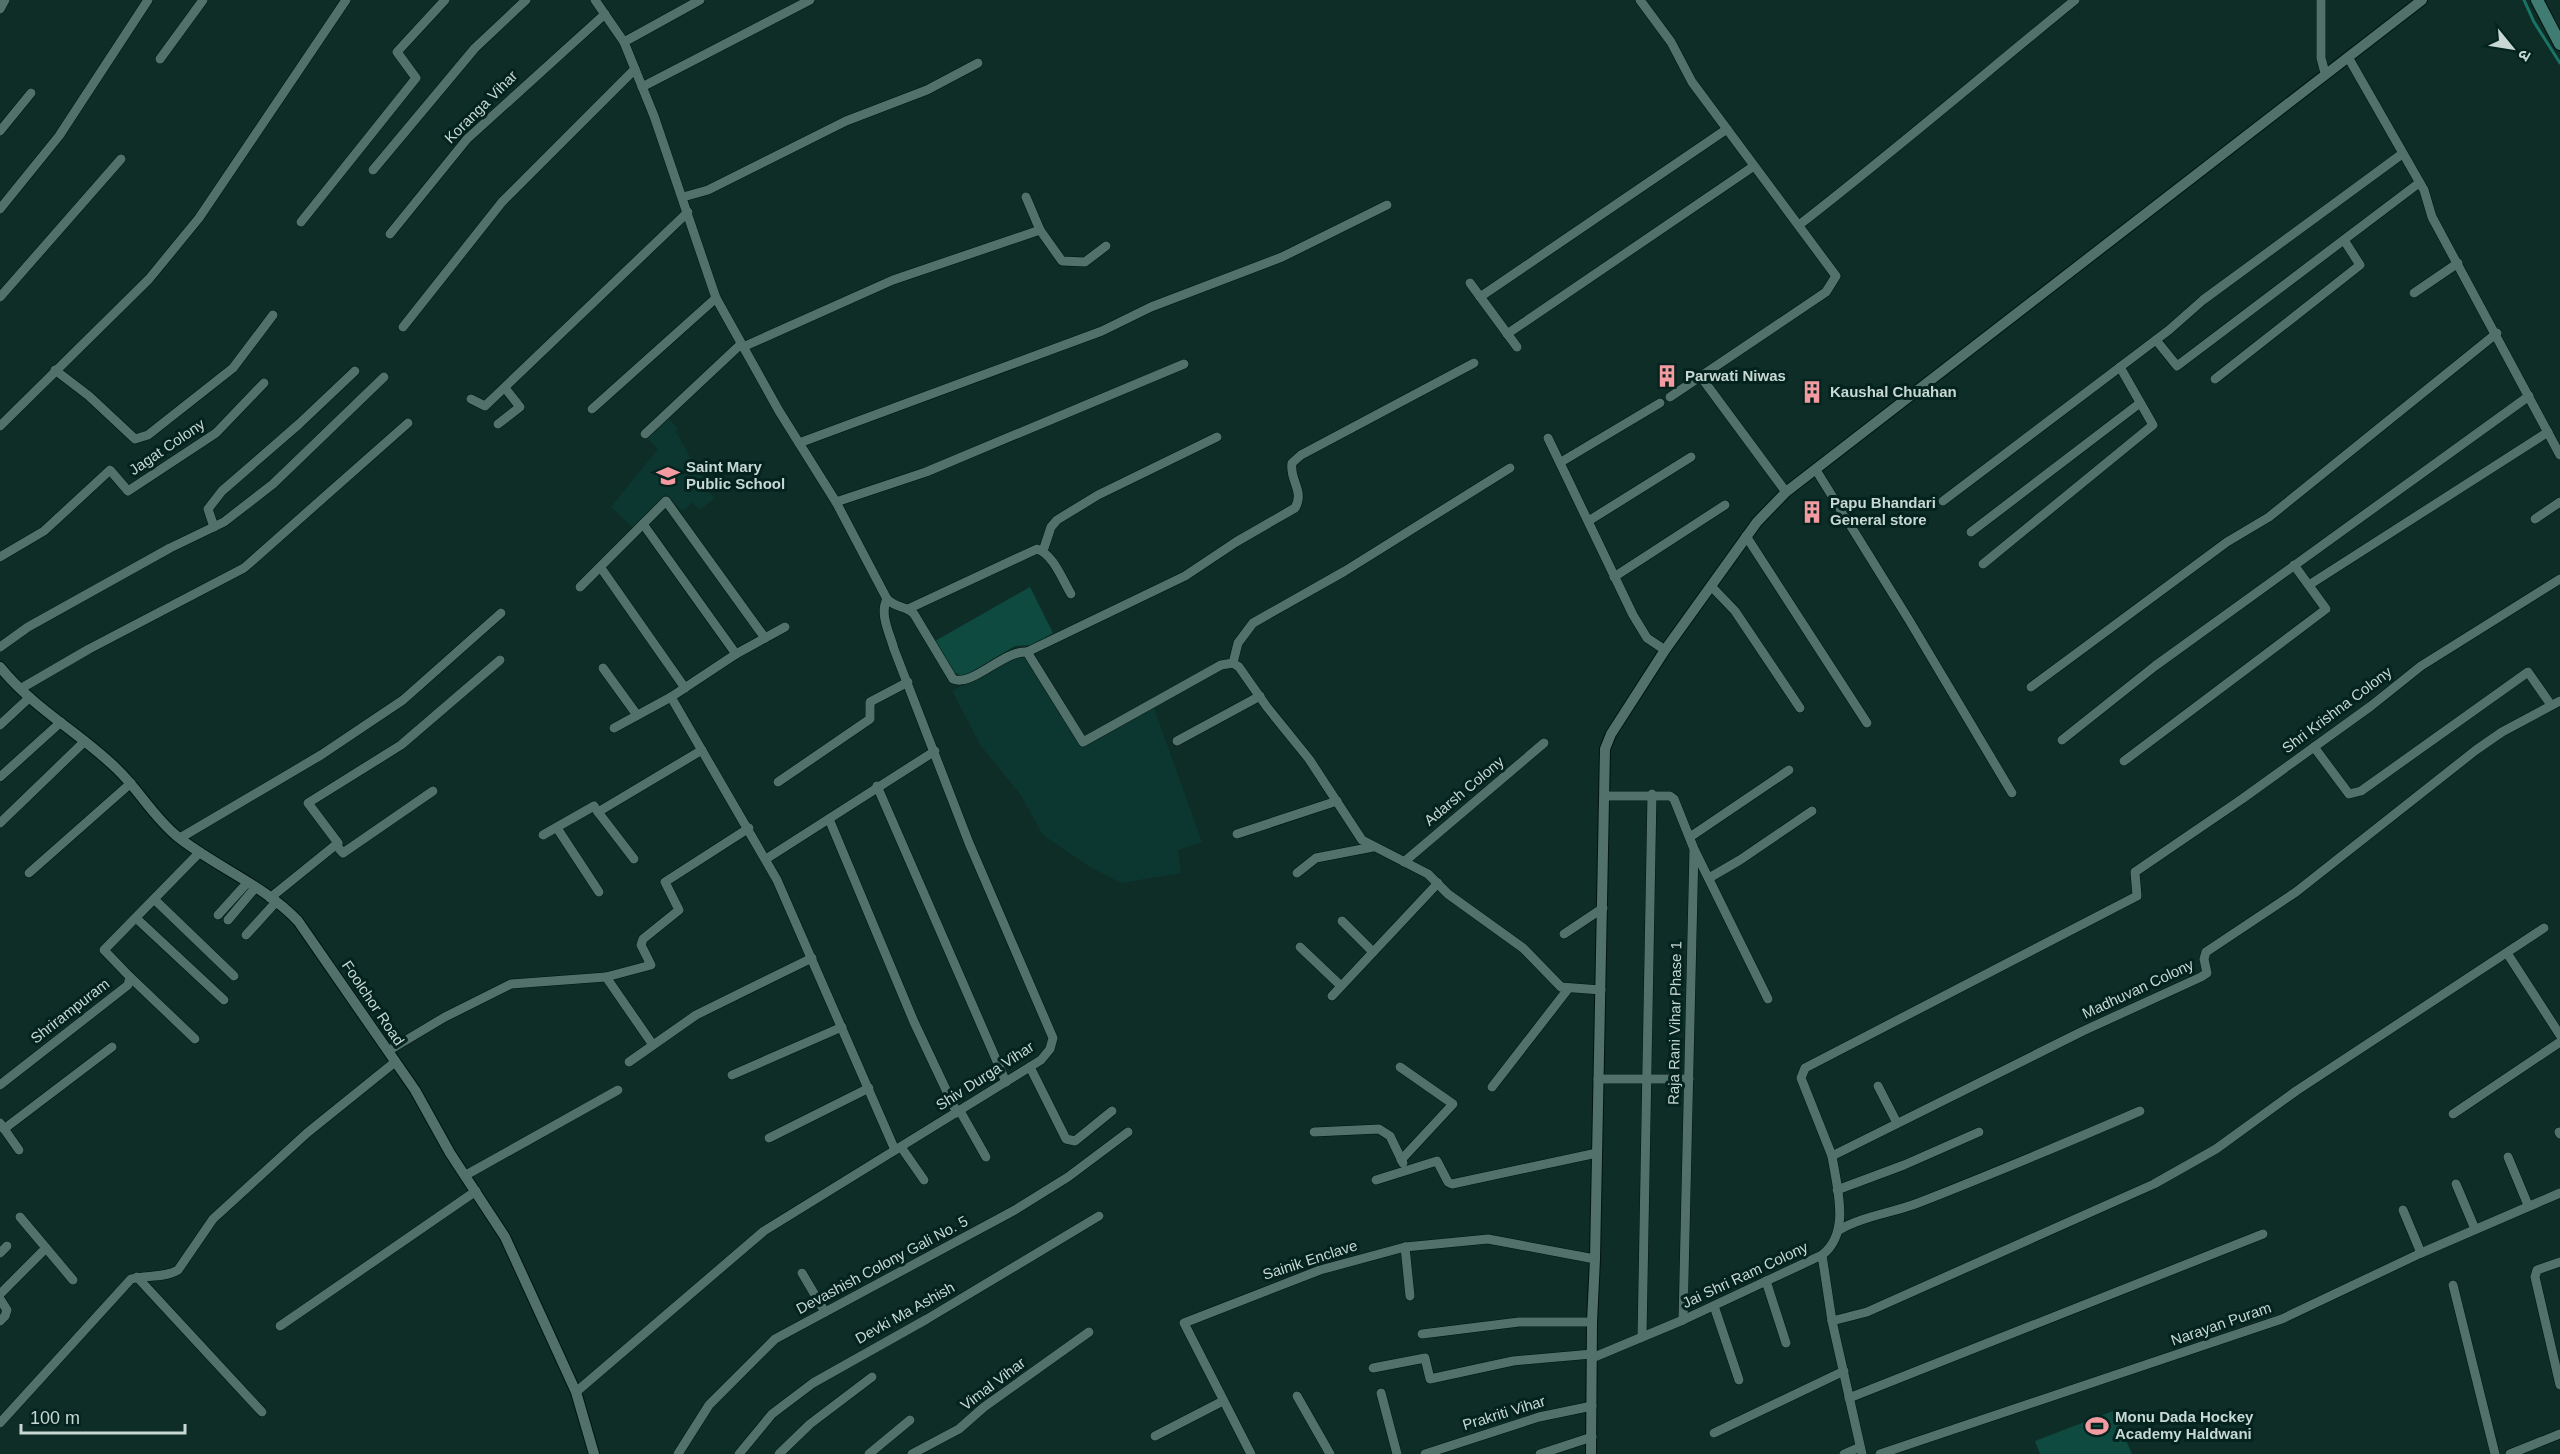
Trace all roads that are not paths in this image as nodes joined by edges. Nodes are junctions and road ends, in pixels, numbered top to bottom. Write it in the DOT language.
graph roads {
  1 [pos="5,0"];
  2 [pos="148,0"];
  3 [pos="203,0"];
  4 [pos="346,0"];
  5 [pos="445,0"];
  6 [pos="526,0"];
  7 [pos="595,0"];
  8 [pos="700,0"];
  9 [pos="810,0"];
  10 [pos="1640,0"];
  11 [pos="2075,0"];
  12 [pos="2321,0"];
  13 [pos="2422,0"];
  14 [pos="2537,0"];
  15 [pos="0,9"];
  16 [pos="605,14"];
  17 [pos="624,42"];
  18 [pos="2560,44"];
  19 [pos="2348,57"];
  20 [pos="160,59"];
  21 [pos="978,63"];
  22 [pos="635,69"];
  23 [pos="2325,73"];
  24 [pos="642,87"];
  25 [pos="31,93"];
  26 [pos="1727,129"];
  27 [pos="0,132"];
  28 [pos="2402,154"];
  29 [pos="121,159"];
  30 [pos="1754,166"];
  31 [pos="373,170"];
  32 [pos="2419,183"];
  33 [pos="683,197"];
  34 [pos="1026,197"];
  35 [pos="1387,205"];
  36 [pos="0,210"];
  37 [pos="688,212"];
  38 [pos="301,222"];
  39 [pos="1799,225"];
  40 [pos="1040,230"];
  41 [pos="390,234"];
  42 [pos="2344,240"];
  43 [pos="1106,246"];
  44 [pos="2458,263"];
  45 [pos="1470,283"];
  46 [pos="2414,293"];
  47 [pos="0,297"];
  48 [pos="1480,297"];
  49 [pos="716,298"];
  50 [pos="273,315"];
  51 [pos="403,327"];
  52 [pos="2497,333"];
  53 [pos="1507,334"];
  54 [pos="2156,340"];
  55 [pos="742,345"];
  56 [pos="1517,347"];
  57 [pos="1474,363"];
  58 [pos="1184,364"];
  59 [pos="2120,367"];
  60 [pos="55,370"];
  61 [pos="354,370"];
  62 [pos="384,376"];
  63 [pos="1701,377"];
  64 [pos="2215,379"];
  65 [pos="264,383"];
  66 [pos="505,388"];
  67 [pos="2529,396"];
  68 [pos="1670,397"];
  69 [pos="471,399"];
  70 [pos="1660,403"];
  71 [pos="2140,403"];
  72 [pos="592,409"];
  73 [pos="408,423"];
  74 [pos="498,424"];
  75 [pos="0,426"];
  76 [pos="2548,432"];
  77 [pos="645,434"];
  78 [pos="1217,438"];
  79 [pos="1548,438"];
  80 [pos="799,444"];
  81 [pos="2560,455"];
  82 [pos="1690,457"];
  83 [pos="1561,462"];
  84 [pos="1510,468"];
  85 [pos="1816,470"];
  86 [pos="1786,492"];
  87 [pos="1943,501"];
  88 [pos="836,502"];
  89 [pos="2560,502"];
  90 [pos="1725,505"];
  91 [pos="2535,519"];
  92 [pos="1590,520"];
  93 [pos="643,524"];
  94 [pos="214,527"];
  95 [pos="1971,532"];
  96 [pos="1746,536"];
  97 [pos="1043,551"];
  98 [pos="0,557"];
  99 [pos="1983,564"];
  100 [pos="2294,565"];
  101 [pos="600,568"];
  102 [pos="1614,577"];
  103 [pos="2560,579"];
  104 [pos="2309,585"];
  105 [pos="1711,586"];
  106 [pos="580,587"];
  107 [pos="1071,594"];
  108 [pos="887,599"];
  109 [pos="909,609"];
  110 [pos="501,613"];
  111 [pos="784,627"];
  112 [pos="765,638"];
  113 [pos="0,647"];
  114 [pos="1661,647"];
  115 [pos="1027,652"];
  116 [pos="736,654"];
  117 [pos="500,660"];
  118 [pos="1233,663"];
  119 [pos="603,668"];
  120 [pos="2,672"];
  121 [pos="908,682"];
  122 [pos="2031,687"];
  123 [pos="685,688"];
  124 [pos="20,689"];
  125 [pos="1260,696"];
  126 [pos="671,697"];
  127 [pos="29,698"];
  128 [pos="2555,703"];
  129 [pos="1800,708"];
  130 [pos="637,715"];
  131 [pos="61,722"];
  132 [pos="1867,723"];
  133 [pos="0,726"];
  134 [pos="614,728"];
  135 [pos="2061,740"];
  136 [pos="85,741"];
  137 [pos="1177,741"];
  138 [pos="1544,743"];
  139 [pos="2314,747"];
  140 [pos="702,750"];
  141 [pos="935,751"];
  142 [pos="2124,761"];
  143 [pos="1789,770"];
  144 [pos="0,777"];
  145 [pos="778,782"];
  146 [pos="131,783"];
  147 [pos="877,786"];
  148 [pos="433,790"];
  149 [pos="2012,793"];
  150 [pos="1652,794"];
  151 [pos="1605,796"];
  152 [pos="1337,801"];
  153 [pos="1812,811"];
  154 [pos="598,812"];
  155 [pos="829,819"];
  156 [pos="0,823"];
  157 [pos="557,828"];
  158 [pos="748,828"];
  159 [pos="1237,834"];
  160 [pos="543,835"];
  161 [pos="1690,837"];
  162 [pos="180,838"];
  163 [pos="336,845"];
  164 [pos="1373,847"];
  165 [pos="1694,849"];
  166 [pos="200,852"];
  167 [pos="766,859"];
  168 [pos="634,860"];
  169 [pos="1404,862"];
  170 [pos="29,873"];
  171 [pos="1297,873"];
  172 [pos="1709,878"];
  173 [pos="1438,883"];
  174 [pos="251,885"];
  175 [pos="599,892"];
  176 [pos="154,899"];
  177 [pos="273,900"];
  178 [pos="1603,908"];
  179 [pos="218,915"];
  180 [pos="136,918"];
  181 [pos="228,920"];
  182 [pos="1342,921"];
  183 [pos="2544,928"];
  184 [pos="1564,934"];
  185 [pos="246,935"];
  186 [pos="1300,947"];
  187 [pos="1373,952"];
  188 [pos="2507,953"];
  189 [pos="812,958"];
  190 [pos="234,976"];
  191 [pos="130,977"];
  192 [pos="606,977"];
  193 [pos="1341,986"];
  194 [pos="1568,989"];
  195 [pos="1601,990"];
  196 [pos="1332,996"];
  197 [pos="1768,999"];
  198 [pos="224,1000"];
  199 [pos="842,1027"];
  200 [pos="2560,1035"];
  201 [pos="195,1039"];
  202 [pos="2560,1042"];
  203 [pos="653,1045"];
  204 [pos="112,1047"];
  205 [pos="388,1051"];
  206 [pos="395,1062"];
  207 [pos="629,1062"];
  208 [pos="1030,1067"];
  209 [pos="1400,1067"];
  210 [pos="732,1075"];
  211 [pos="1598,1078"];
  212 [pos="1649,1078"];
  213 [pos="1689,1079"];
  214 [pos="1006,1082"];
  215 [pos="0,1085"];
  216 [pos="1878,1086"];
  217 [pos="1492,1087"];
  218 [pos="868,1088"];
  219 [pos="618,1090"];
  220 [pos="2140,1110"];
  221 [pos="1112,1111"];
  222 [pos="958,1112"];
  223 [pos="2453,1114"];
  224 [pos="1896,1123"];
  225 [pos="2,1126"];
  226 [pos="1128,1132"];
  227 [pos="1314,1132"];
  228 [pos="1979,1132"];
  229 [pos="769,1138"];
  230 [pos="898,1149"];
  231 [pos="19,1150"];
  232 [pos="1597,1153"];
  233 [pos="1832,1156"];
  234 [pos="986,1157"];
  235 [pos="2508,1157"];
  236 [pos="1401,1160"];
  237 [pos="1407,1170"];
  238 [pos="466,1176"];
  239 [pos="924,1180"];
  240 [pos="1376,1180"];
  241 [pos="2456,1184"];
  242 [pos="1837,1190"];
  243 [pos="476,1191"];
  244 [pos="2560,1193"];
  245 [pos="2528,1205"];
  246 [pos="2403,1210"];
  247 [pos="1099,1216"];
  248 [pos="20,1217"];
  249 [pos="2475,1229"];
  250 [pos="1839,1230"];
  251 [pos="2262,1234"];
  252 [pos="7,1246"];
  253 [pos="1405,1247"];
  254 [pos="46,1248"];
  255 [pos="0,1253"];
  256 [pos="2421,1253"];
  257 [pos="1822,1255"];
  258 [pos="1595,1259"];
  259 [pos="2560,1262"];
  260 [pos="802,1273"];
  261 [pos="137,1277"];
  262 [pos="73,1280"];
  263 [pos="1766,1281"];
  264 [pos="2453,1285"];
  265 [pos="0,1294"];
  266 [pos="1410,1296"];
  267 [pos="0,1299"];
  268 [pos="1714,1306"];
  269 [pos="825,1312"];
  270 [pos="1683,1320"];
  271 [pos="0,1321"];
  272 [pos="1832,1321"];
  273 [pos="1592,1322"];
  274 [pos="280,1326"];
  275 [pos="1089,1332"];
  276 [pos="1422,1334"];
  277 [pos="1642,1337"];
  278 [pos="1786,1343"];
  279 [pos="2557,1355"];
  280 [pos="1592,1356"];
  281 [pos="1373,1368"];
  282 [pos="1844,1371"];
  283 [pos="872,1377"];
  284 [pos="1739,1380"];
  285 [pos="2560,1385"];
  286 [pos="576,1392"];
  287 [pos="1381,1393"];
  288 [pos="1297,1396"];
  289 [pos="1849,1398"];
  290 [pos="1223,1401"];
  291 [pos="1592,1406"];
  292 [pos="262,1412"];
  293 [pos="910,1420"];
  294 [pos="0,1423"];
  295 [pos="1714,1433"];
  296 [pos="2560,1434"];
  297 [pos="1155,1436"];
  298 [pos="1592,1437"];
  299 [pos="1861,1450"];
  300 [pos="594,1454"];
  301 [pos="678,1454"];
  302 [pos="739,1454"];
  303 [pos="779,1454"];
  304 [pos="868,1454"];
  305 [pos="912,1454"];
  306 [pos="1250,1454"];
  307 [pos="1330,1454"];
  308 [pos="1397,1454"];
  309 [pos="1425,1454"];
  310 [pos="1540,1454"];
  311 [pos="1592,1454"];
  312 [pos="1844,1454"];
  313 [pos="1880,1454"];
  314 [pos="2495,1454"];
  315 [pos="2510,1454"];
  1 -- 15 [label="street"];
  2 -- 36 [label="street"];
  3 -- 20 [label="street"];
  4 -- 60 [label="street"];
  5 -- 38 [label="street"];
  6 -- 31 [label="street"];
  7 -- 16 [label="street"];
  8 -- 17 [label="street"];
  9 -- 24 [label="street"];
  10 -- 26 [label="street"];
  11 -- 39 [label="street"];
  12 -- 23 [label="street"];
  13 -- 19 [label="street"];
  14 -- 18 [label="main road"];
  16 -- 17 [label="street"];
  16 -- 41 [label="street, Koranga Vihar"];
  17 -- 22 [label="street"];
  19 -- 23 [label="street"];
  19 -- 28 [label="street"];
  21 -- 33 [label="street"];
  22 -- 24 [label="street"];
  22 -- 51 [label="street"];
  23 -- 85 [label="street"];
  24 -- 33 [label="street"];
  25 -- 27 [label="street"];
  26 -- 30 [label="street"];
  26 -- 48 [label="street"];
  28 -- 32 [label="street"];
  28 -- 54 [label="street"];
  29 -- 47 [label="street"];
  30 -- 39 [label="street"];
  30 -- 53 [label="street"];
  32 -- 42 [label="street"];
  32 -- 44 [label="street"];
  33 -- 37 [label="street"];
  34 -- 40 [label="street"];
  35 -- 80 [label="street"];
  37 -- 49 [label="street"];
  37 -- 66 [label="street"];
  39 -- 63 [label="street"];
  40 -- 43 [label="street"];
  40 -- 55 [label="street"];
  42 -- 54 [label="street"];
  42 -- 64 [label="street"];
  44 -- 46 [label="street"];
  44 -- 52 [label="street"];
  45 -- 48 [label="street"];
  48 -- 53 [label="street"];
  49 -- 55 [label="street"];
  49 -- 72 [label="street"];
  50 -- 60 [label="street"];
  52 -- 67 [label="street"];
  52 -- 122 [label="street"];
  53 -- 56 [label="street"];
  54 -- 59 [label="street"];
  55 -- 77 [label="street"];
  55 -- 80 [label="street"];
  57 -- 115 [label="street"];
  58 -- 88 [label="street"];
  59 -- 71 [label="street"];
  59 -- 87 [label="street"];
  60 -- 75 [label="street"];
  61 -- 94 [label="street"];
  62 -- 94 [label="street"];
  63 -- 68 [label="street"];
  63 -- 86 [label="street"];
  65 -- 98 [label="street, Jagat Colony"];
  66 -- 69 [label="street"];
  66 -- 74 [label="street"];
  67 -- 76 [label="street"];
  67 -- 100 [label="street"];
  70 -- 83 [label="street"];
  71 -- 95 [label="street"];
  71 -- 99 [label="street"];
  73 -- 124 [label="street"];
  76 -- 81 [label="street"];
  76 -- 104 [label="street"];
  78 -- 97 [label="street"];
  79 -- 83 [label="street"];
  80 -- 88 [label="street"];
  82 -- 92 [label="street"];
  83 -- 92 [label="street"];
  84 -- 118 [label="street"];
  85 -- 86 [label="street"];
  85 -- 149 [label="street"];
  86 -- 96 [label="street"];
  88 -- 108 [label="street"];
  89 -- 91 [label="street"];
  90 -- 102 [label="street"];
  92 -- 102 [label="street"];
  93 -- 101 [label="street"];
  93 -- 112 [label="street"];
  93 -- 116 [label="street"];
  94 -- 113 [label="street"];
  96 -- 105 [label="street"];
  96 -- 132 [label="street"];
  97 -- 107 [label="street"];
  97 -- 109 [label="street"];
  100 -- 104 [label="street"];
  100 -- 135 [label="street"];
  101 -- 106 [label="street"];
  101 -- 123 [label="street"];
  102 -- 114 [label="street"];
  103 -- 139 [label="street, Shri Krishna Colony"];
  104 -- 142 [label="street"];
  105 -- 114 [label="street"];
  105 -- 129 [label="street"];
  108 -- 109 [label="street"];
  108 -- 121 [label="street, Shiv Durga Vihar"];
  109 -- 115 [label="street"];
  110 -- 162 [label="street"];
  111 -- 112 [label="street"];
  112 -- 116 [label="street"];
  114 -- 151 [label="street"];
  115 -- 118 [label="street"];
  116 -- 123 [label="street"];
  117 -- 163 [label="street"];
  118 -- 125 [label="street"];
  119 -- 130 [label="street"];
  120 -- 124 [label="street, Foolchor Road"];
  121 -- 141 [label="street, Shiv Durga Vihar"];
  121 -- 145 [label="street"];
  123 -- 126 [label="street"];
  124 -- 127 [label="street, Foolchor Road"];
  125 -- 137 [label="street"];
  125 -- 152 [label="street"];
  126 -- 130 [label="street"];
  126 -- 140 [label="street"];
  127 -- 131 [label="street, Foolchor Road"];
  127 -- 133 [label="street"];
  128 -- 139 [label="street"];
  128 -- 224 [label="street, Madhuvan Colony"];
  130 -- 134 [label="street"];
  131 -- 136 [label="street, Foolchor Road"];
  131 -- 144 [label="street"];
  136 -- 146 [label="street, Foolchor Road"];
  136 -- 156 [label="street"];
  138 -- 169 [label="street, Adarsh Colony"];
  139 -- 233 [label="street, Shri Krishna Colony"];
  140 -- 154 [label="street"];
  140 -- 158 [label="street"];
  141 -- 147 [label="street"];
  141 -- 208 [label="street, Shiv Durga Vihar"];
  143 -- 161 [label="street"];
  146 -- 162 [label="street, Foolchor Road"];
  146 -- 170 [label="street"];
  147 -- 155 [label="street"];
  147 -- 214 [label="street"];
  148 -- 163 [label="street"];
  150 -- 151 [label="street, Raja Rani Vihar Phase 1"];
  150 -- 161 [label="street, Raja Rani Vihar Phase 1"];
  150 -- 212 [label="street"];
  151 -- 178 [label="street"];
  152 -- 159 [label="street"];
  152 -- 164 [label="street"];
  153 -- 172 [label="street"];
  154 -- 157 [label="street"];
  154 -- 168 [label="street"];
  155 -- 167 [label="street"];
  155 -- 222 [label="street"];
  157 -- 160 [label="street"];
  157 -- 175 [label="street"];
  158 -- 167 [label="street"];
  158 -- 192 [label="street"];
  161 -- 165 [label="street, Raja Rani Vihar Phase 1"];
  162 -- 166 [label="street, Foolchor Road"];
  163 -- 177 [label="street"];
  164 -- 169 [label="street"];
  164 -- 171 [label="street"];
  165 -- 172 [label="street"];
  165 -- 213 [label="street, Raja Rani Vihar Phase 1"];
  166 -- 174 [label="street, Foolchor Road"];
  166 -- 176 [label="street, Shrirampuram"];
  167 -- 189 [label="street"];
  169 -- 173 [label="street"];
  172 -- 197 [label="street"];
  173 -- 187 [label="street"];
  173 -- 194 [label="street"];
  174 -- 177 [label="street, Foolchor Road"];
  174 -- 179 [label="street"];
  174 -- 181 [label="street"];
  176 -- 180 [label="street, Shrirampuram"];
  176 -- 190 [label="street"];
  177 -- 185 [label="street"];
  177 -- 205 [label="street, Foolchor Road"];
  178 -- 184 [label="street"];
  178 -- 195 [label="street"];
  180 -- 191 [label="street, Shrirampuram"];
  180 -- 198 [label="street"];
  182 -- 187 [label="street"];
  183 -- 188 [label="street"];
  186 -- 193 [label="street"];
  187 -- 193 [label="street"];
  188 -- 200 [label="street"];
  188 -- 272 [label="street"];
  189 -- 199 [label="street"];
  189 -- 203 [label="street"];
  191 -- 201 [label="street"];
  191 -- 215 [label="street, Shrirampuram"];
  192 -- 203 [label="street"];
  192 -- 205 [label="street"];
  193 -- 196 [label="street"];
  194 -- 195 [label="street"];
  194 -- 217 [label="street"];
  195 -- 211 [label="street"];
  199 -- 210 [label="street"];
  199 -- 218 [label="street"];
  202 -- 223 [label="street"];
  203 -- 207 [label="street"];
  204 -- 225 [label="street"];
  205 -- 206 [label="street, Foolchor Road"];
  206 -- 238 [label="street, Foolchor Road"];
  206 -- 261 [label="street"];
  208 -- 214 [label="street, Shiv Durga Vihar"];
  208 -- 221 [label="street"];
  209 -- 236 [label="street"];
  211 -- 212 [label="street"];
  211 -- 232 [label="street"];
  212 -- 213 [label="street"];
  212 -- 277 [label="street"];
  213 -- 270 [label="street, Raja Rani Vihar Phase 1"];
  214 -- 222 [label="street, Shiv Durga Vihar"];
  216 -- 224 [label="street"];
  218 -- 229 [label="street"];
  218 -- 230 [label="street"];
  219 -- 238 [label="street"];
  220 -- 250 [label="street"];
  222 -- 230 [label="street, Shiv Durga Vihar"];
  222 -- 234 [label="street"];
  224 -- 233 [label="street, Madhuvan Colony"];
  225 -- 231 [label="street"];
  226 -- 269 [label="street, Devashish Colony Gali No. 5"];
  227 -- 236 [label="street"];
  228 -- 242 [label="street"];
  230 -- 239 [label="street"];
  230 -- 286 [label="street, Shiv Durga Vihar"];
  232 -- 237 [label="street"];
  232 -- 258 [label="street"];
  233 -- 242 [label="street"];
  235 -- 245 [label="street"];
  236 -- 237 [label="street"];
  237 -- 240 [label="street"];
  238 -- 243 [label="street, Foolchor Road"];
  241 -- 249 [label="street"];
  242 -- 250 [label="street"];
  243 -- 274 [label="street"];
  243 -- 286 [label="street, Foolchor Road"];
  244 -- 245 [label="street, Narayan Puram"];
  245 -- 249 [label="street, Narayan Puram"];
  246 -- 256 [label="street"];
  247 -- 302 [label="street, Devki Ma Ashish"];
  248 -- 254 [label="street"];
  249 -- 256 [label="street, Narayan Puram"];
  250 -- 257 [label="street"];
  251 -- 289 [label="street"];
  252 -- 255 [label="street"];
  253 -- 258 [label="street, Sainik Enclave"];
  253 -- 266 [label="street"];
  253 -- 290 [label="street, Sainik Enclave"];
  254 -- 262 [label="street"];
  254 -- 265 [label="street"];
  256 -- 313 [label="street, Narayan Puram"];
  257 -- 263 [label="street, Jai Shri Ram Colony"];
  257 -- 272 [label="street, Jai Shri Ram Colony"];
  258 -- 273 [label="street"];
  259 -- 279 [label="street"];
  260 -- 269 [label="street"];
  261 -- 292 [label="street"];
  261 -- 294 [label="street"];
  263 -- 268 [label="street, Jai Shri Ram Colony"];
  263 -- 278 [label="street"];
  264 -- 314 [label="street"];
  267 -- 271 [label="street"];
  268 -- 270 [label="street, Jai Shri Ram Colony"];
  268 -- 284 [label="street"];
  269 -- 301 [label="street, Devashish Colony Gali No. 5"];
  270 -- 277 [label="street, Jai Shri Ram Colony"];
  272 -- 282 [label="street, Jai Shri Ram Colony"];
  273 -- 276 [label="street"];
  273 -- 280 [label="street"];
  275 -- 305 [label="street, Vimal Vihar"];
  277 -- 280 [label="street, Jai Shri Ram Colony"];
  279 -- 285 [label="street"];
  280 -- 281 [label="street, Jai Shri Ram Colony"];
  280 -- 291 [label="street"];
  282 -- 289 [label="street, Jai Shri Ram Colony"];
  282 -- 295 [label="street"];
  283 -- 303 [label="street"];
  286 -- 300 [label="street, Foolchor Road"];
  287 -- 308 [label="street"];
  288 -- 307 [label="street"];
  289 -- 299 [label="street, Jai Shri Ram Colony"];
  290 -- 297 [label="street"];
  290 -- 306 [label="street, Sainik Enclave"];
  291 -- 298 [label="street"];
  291 -- 309 [label="street, Prakriti Vihar"];
  293 -- 304 [label="street"];
  296 -- 315 [label="street"];
  298 -- 310 [label="street"];
  298 -- 311 [label="street"];
  299 -- 312 [label="street"];
}
